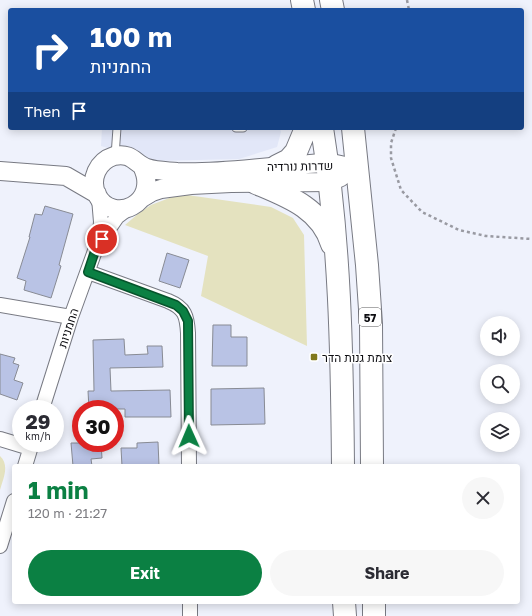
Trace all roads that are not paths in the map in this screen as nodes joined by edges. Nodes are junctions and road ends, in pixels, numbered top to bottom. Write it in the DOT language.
graph roads {
  1 [pos="117,130"];
  2 [pos="305,130"];
  3 [pos="322,130"];
  4 [pos="352,130"];
  5 [pos="108,160"];
  6 [pos="142,166"];
  7 [pos="277,166"];
  8 [pos="358,169"];
  9 [pos="0,170"];
  10 [pos="329,172"];
  11 [pos="54,175"];
  12 [pos="256,183"];
  13 [pos="98,196"];
  14 [pos="136,203"];
  15 [pos="96,248"];
  16 [pos="337,259"];
  17 [pos="88,272"];
  18 [pos="0,305"];
  19 [pos="71,318"];
  20 [pos="45,400"];
  21 [pos="0,438"];
  22 [pos="12,441"];
  23 [pos="29,452"];
  24 [pos="26,464"];
  25 [pos="189,464"];
  26 [pos="343,464"];
  27 [pos="372,464"];
  28 [pos="12,507"];
  29 [pos="0,546"];
  30 [pos="190,604"];
  31 [pos="344,604"];
  32 [pos="374,604"];
  33 [pos="190,616"];
  34 [pos="344,616"];
  35 [pos="374,616"];
  1 -- 5 [label="lane"];
  2 -- 7 [label="highway"];
  3 -- 10 [label="highway"];
  4 -- 8 [label="highway, 57"];
  5 -- 6 [label="street"];
  5 -- 11 [label="street"];
  5 -- 13 [label="street"];
  6 -- 7 [label="street, שדרות נורדיה"];
  6 -- 14 [label="street"];
  7 -- 10 [label="street, שדרות נורדיה"];
  8 -- 10 [label="street, שדרות נורדיה"];
  8 -- 27 [label="highway, 57"];
  9 -- 11 [label="street"];
  10 -- 12 [label="street, שדרות נורדיה"];
  10 -- 16 [label="highway"];
  11 -- 13 [label="street"];
  12 -- 14 [label="street, שדרות נורדיה"];
  12 -- 16 [label="highway"];
  13 -- 14 [label="street"];
  13 -- 15 [label="street, החמניות"];
  14 -- 15 [label="street, החמניות"];
  15 -- 17 [label="street, החמניות"];
  16 -- 26 [label="highway"];
  17 -- 19 [label="street, החמניות"];
  17 -- 25 [label="street"];
  18 -- 19 [label="street"];
  19 -- 20 [label="street, החמניות"];
  21 -- 22 [label="street"];
  23 -- 24 [label="street"];
  28 -- 29 [label="street"];
  30 -- 33 [label="street"];
  31 -- 34 [label="highway"];
  32 -- 35 [label="highway"];
}
